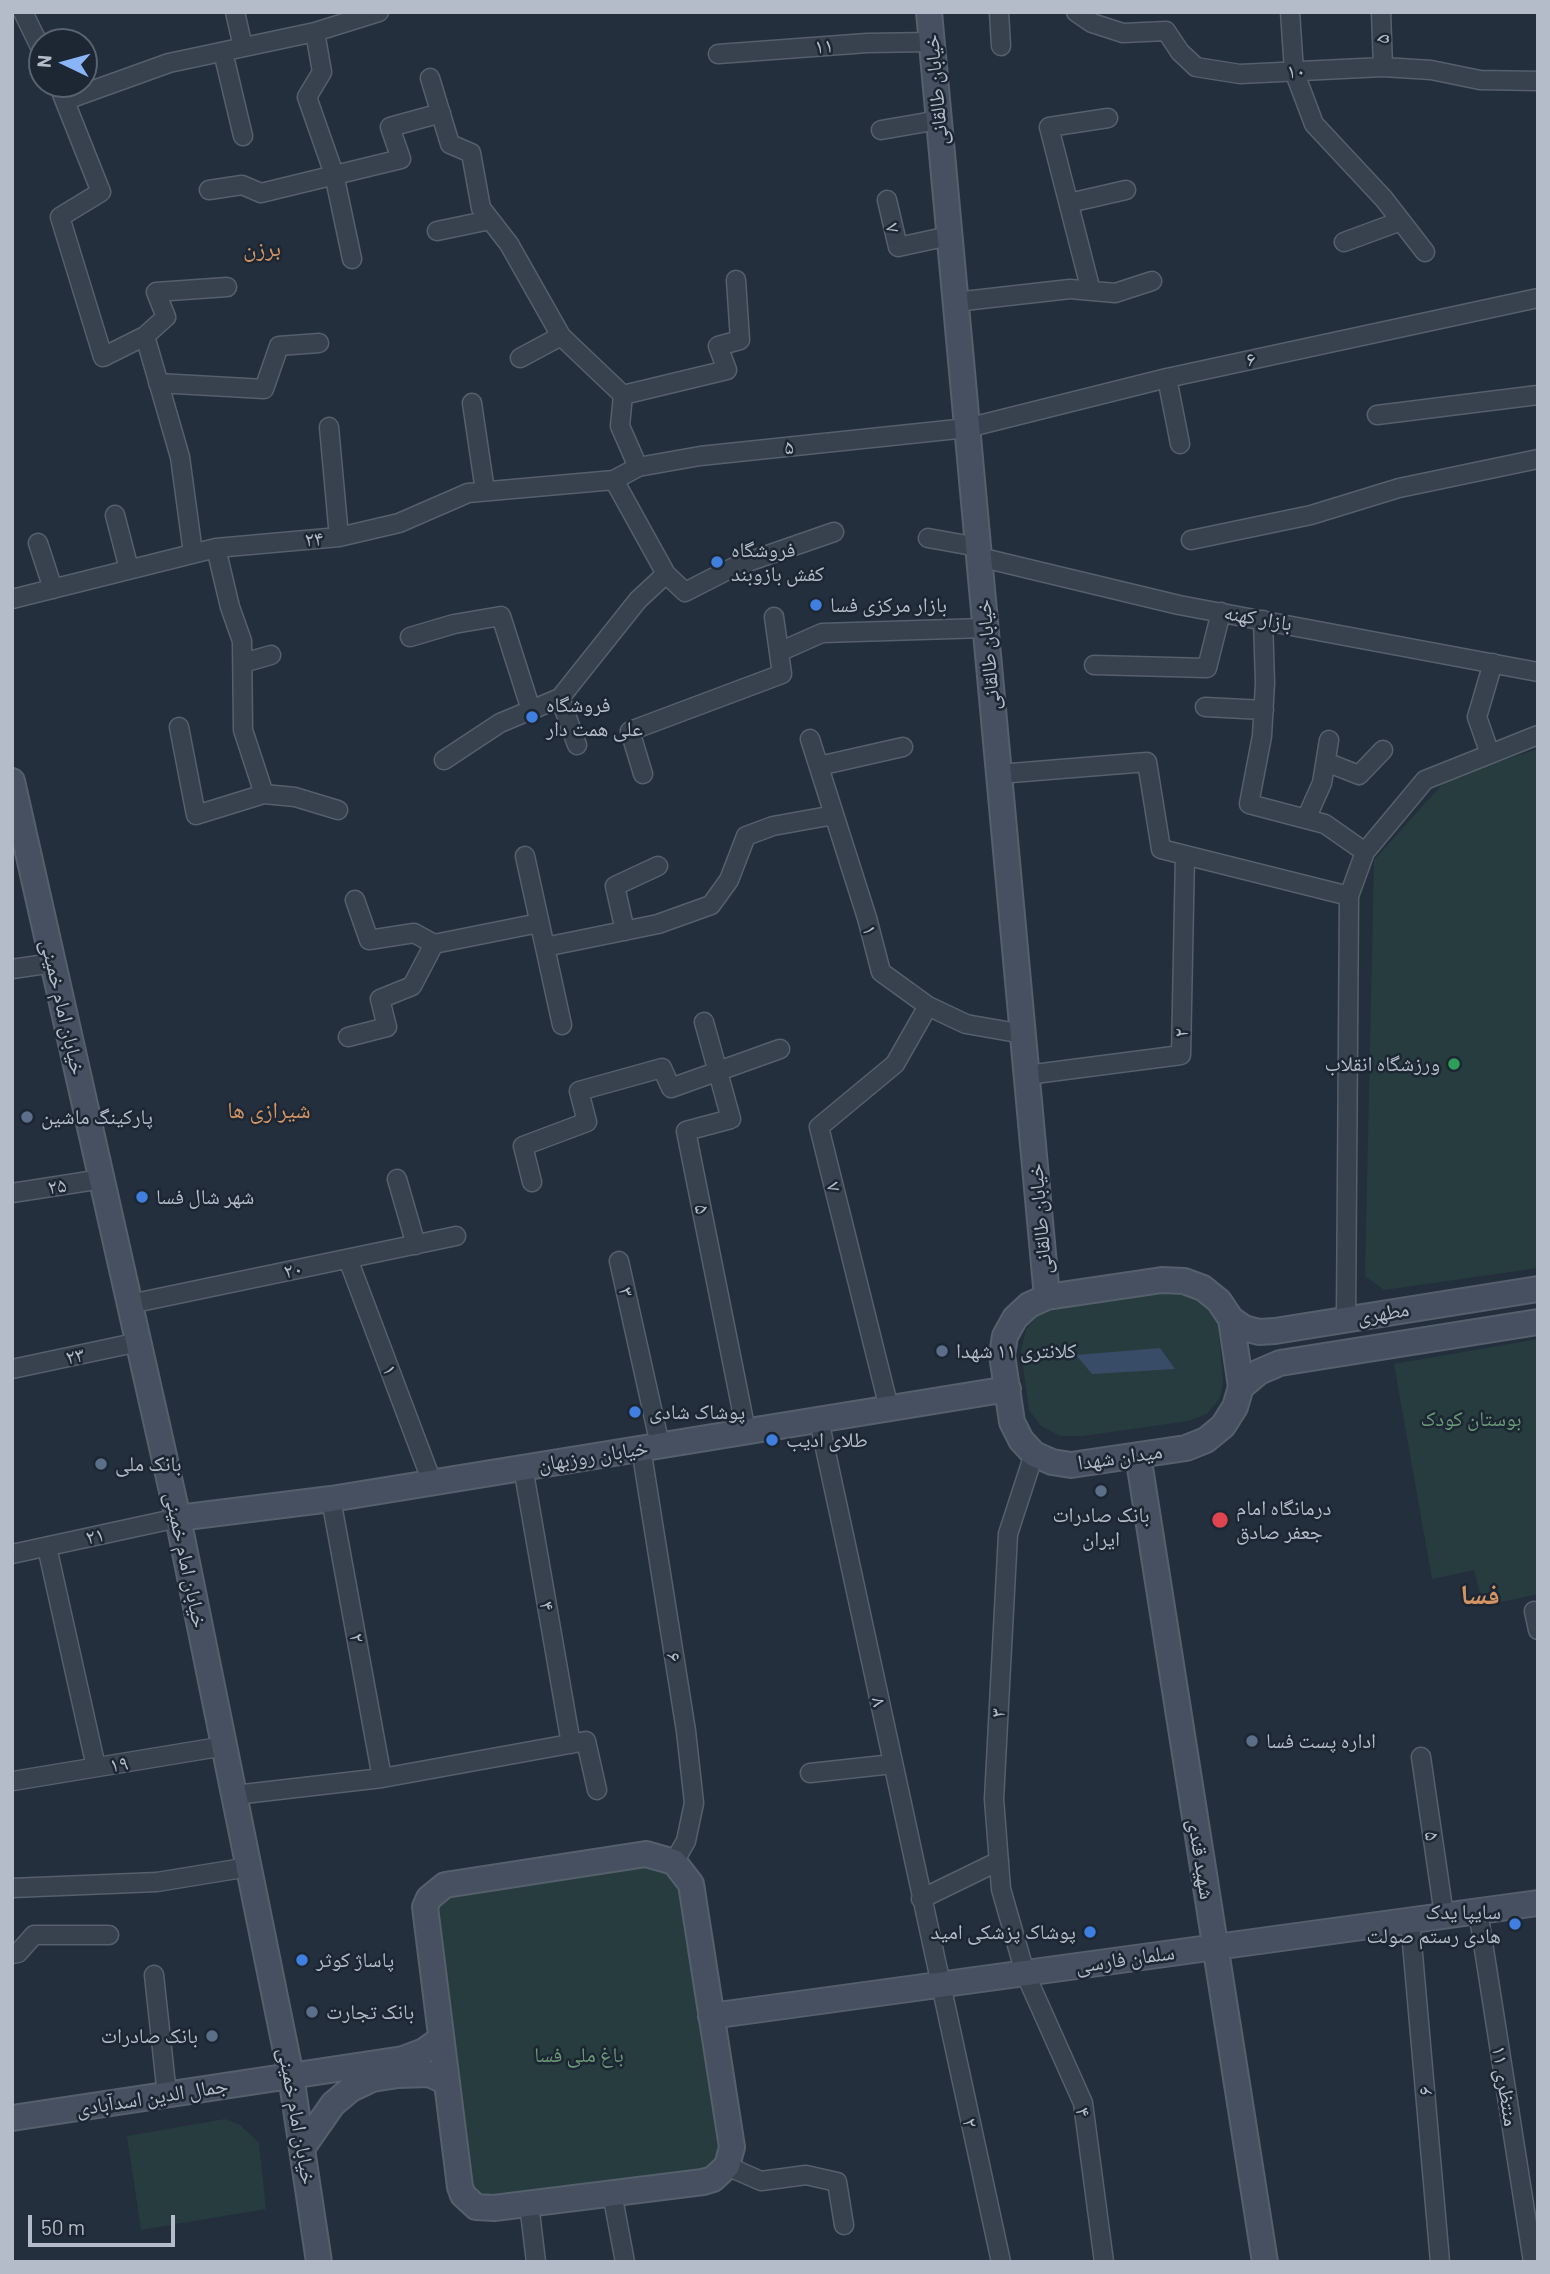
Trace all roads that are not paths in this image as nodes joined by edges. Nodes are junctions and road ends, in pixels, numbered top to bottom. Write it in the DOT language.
graph roads {
  1 [pos="23,12"];
  2 [pos="235,12"];
  3 [pos="379,12"];
  4 [pos="929,12"];
  5 [pos="999,12"];
  6 [pos="1076,12"];
  7 [pos="1290,12"];
  8 [pos="1381,12"];
  9 [pos="31,28"];
  10 [pos="315,32"];
  11 [pos="931,42"];
  12 [pos="1002,46"];
  13 [pos="243,47"];
  14 [pos="223,51"];
  15 [pos="718,54"];
  16 [pos="1383,66"];
  17 [pos="1294,71"];
  18 [pos="430,78"];
  19 [pos="1538,81"];
  20 [pos="98,82"];
  21 [pos="64,98"];
  22 [pos="441,113"];
  23 [pos="1108,118"];
  24 [pos="939,120"];
  25 [pos="881,130"];
  26 [pos="243,136"];
  27 [pos="334,174"];
  28 [pos="209,190"];
  29 [pos="1126,190"];
  30 [pos="887,200"];
  31 [pos="1069,203"];
  32 [pos="490,220"];
  33 [pos="1401,221"];
  34 [pos="437,231"];
  35 [pos="949,236"];
  36 [pos="1344,242"];
  37 [pos="1425,252"];
  38 [pos="352,259"];
  39 [pos="736,280"];
  40 [pos="1152,281"];
  41 [pos="227,287"];
  42 [pos="1091,291"];
  43 [pos="1538,298"];
  44 [pos="955,302"];
  45 [pos="145,336"];
  46 [pos="561,336"];
  47 [pos="319,343"];
  48 [pos="520,358"];
  49 [pos="1167,378"];
  50 [pos="158,383"];
  51 [pos="623,395"];
  52 [pos="1538,395"];
  53 [pos="472,403"];
  54 [pos="1377,415"];
  55 [pos="329,428"];
  56 [pos="967,428"];
  57 [pos="1180,444"];
  58 [pos="1538,459"];
  59 [pos="638,467"];
  60 [pos="614,480"];
  61 [pos="485,491"];
  62 [pos="116,515"];
  63 [pos="834,532"];
  64 [pos="339,537"];
  65 [pos="928,538"];
  66 [pos="1191,540"];
  67 [pos="38,543"];
  68 [pos="216,548"];
  69 [pos="979,552"];
  70 [pos="193,554"];
  71 [pos="129,569"];
  72 [pos="666,574"];
  73 [pos="53,589"];
  74 [pos="12,599"];
  75 [pos="1221,612"];
  76 [pos="774,617"];
  77 [pos="1263,620"];
  78 [pos="985,628"];
  79 [pos="410,637"];
  80 [pos="779,652"];
  81 [pos="271,656"];
  82 [pos="243,663"];
  83 [pos="1493,663"];
  84 [pos="1094,665"];
  85 [pos="1538,672"];
  86 [pos="560,698"];
  87 [pos="1205,707"];
  88 [pos="531,710"];
  89 [pos="1264,710"];
  90 [pos="179,727"];
  91 [pos="1538,735"];
  92 [pos="810,739"];
  93 [pos="1329,740"];
  94 [pos="577,745"];
  95 [pos="904,747"];
  96 [pos="1383,750"];
  97 [pos="1490,754"];
  98 [pos="443,760"];
  99 [pos="1326,761"];
  100 [pos="818,766"];
  101 [pos="643,774"];
  102 [pos="999,774"];
  103 [pos="12,781"];
  104 [pos="264,794"];
  105 [pos="338,810"];
  106 [pos="834,816"];
  107 [pos="1306,819"];
  108 [pos="1365,852"];
  109 [pos="1185,855"];
  110 [pos="525,856"];
  111 [pos="658,866"];
  112 [pos="1349,896"];
  113 [pos="355,900"];
  114 [pos="540,923"];
  115 [pos="625,931"];
  116 [pos="434,943"];
  117 [pos="545,947"];
  118 [pos="53,963"];
  119 [pos="12,969"];
  120 [pos="928,1006"];
  121 [pos="705,1022"];
  122 [pos="562,1025"];
  123 [pos="1023,1034"];
  124 [pos="348,1037"];
  125 [pos="780,1049"];
  126 [pos="719,1073"];
  127 [pos="1027,1075"];
  128 [pos="102,1179"];
  129 [pos="397,1179"];
  130 [pos="532,1182"];
  131 [pos="12,1193"];
  132 [pos="456,1236"];
  133 [pos="416,1245"];
  134 [pos="348,1259"];
  135 [pos="620,1262"];
  136 [pos="1538,1289"];
  137 [pos="1047,1297"];
  138 [pos="130,1304"];
  139 [pos="1231,1319"];
  140 [pos="1346,1319"];
  141 [pos="1538,1322"];
  142 [pos="139,1342"];
  143 [pos="12,1369"];
  144 [pos="1241,1387"];
  145 [pos="1008,1389"];
  146 [pos="890,1408"];
  147 [pos="819,1420"];
  148 [pos="746,1431"];
  149 [pos="650,1447"];
  150 [pos="1034,1454"];
  151 [pos="1138,1455"];
  152 [pos="523,1467"];
  153 [pos="432,1482"];
  154 [pos="331,1499"];
  155 [pos="178,1518"];
  156 [pos="47,1547"];
  157 [pos="12,1554"];
  158 [pos="1534,1611"];
  159 [pos="1538,1630"];
  160 [pos="571,1744"];
  161 [pos="225,1746"];
  162 [pos="1421,1757"];
  163 [pos="892,1764"];
  164 [pos="96,1768"];
  165 [pos="810,1773"];
  166 [pos="382,1778"];
  167 [pos="13,1781"];
  168 [pos="597,1790"];
  169 [pos="235,1795"];
  170 [pos="999,1861"];
  171 [pos="674,1862"];
  172 [pos="249,1867"];
  173 [pos="12,1888"];
  174 [pos="921,1899"];
  175 [pos="1538,1903"];
  176 [pos="1478,1911"];
  177 [pos="1444,1915"];
  178 [pos="1409,1920"];
  179 [pos="109,1935"];
  180 [pos="1215,1947"];
  181 [pos="12,1954"];
  182 [pos="1026,1973"];
  183 [pos="153,1975"];
  184 [pos="940,1984"];
  185 [pos="712,2016"];
  186 [pos="440,2039"];
  187 [pos="291,2076"];
  188 [pos="447,2082"];
  189 [pos="167,2095"];
  190 [pos="12,2118"];
  191 [pos="303,2147"];
  192 [pos="727,2166"];
  193 [pos="612,2193"];
  194 [pos="529,2204"];
  195 [pos="844,2225"];
  196 [pos="319,2262"];
  197 [pos="536,2262"];
  198 [pos="625,2262"];
  199 [pos="1001,2262"];
  200 [pos="1104,2262"];
  201 [pos="1265,2262"];
  202 [pos="1440,2262"];
  203 [pos="1533,2262"];
  1 -- 9 [label="street"];
  2 -- 13 [label="street"];
  3 -- 10 [label="street"];
  4 -- 11 [label="street, خیابان طالقانی"];
  5 -- 12 [label="street"];
  6 -- 17 [label="street, ۱۰"];
  7 -- 17 [label="street"];
  8 -- 16 [label="street, ۵"];
  10 -- 13 [label="street"];
  10 -- 27 [label="street"];
  11 -- 15 [label="street, ۱۱"];
  11 -- 24 [label="street, خیابان طالقانی"];
  13 -- 14 [label="street"];
  14 -- 20 [label="street"];
  14 -- 26 [label="street"];
  16 -- 17 [label="street, ۱۰"];
  16 -- 19 [label="street, ۱۰"];
  17 -- 33 [label="street"];
  18 -- 22 [label="street"];
  21 -- 45 [label="street"];
  22 -- 27 [label="street"];
  22 -- 32 [label="street"];
  23 -- 31 [label="street"];
  24 -- 25 [label="street"];
  24 -- 35 [label="street, خیابان طالقانی"];
  27 -- 28 [label="street"];
  27 -- 38 [label="street"];
  29 -- 31 [label="street"];
  30 -- 35 [label="street, ۷"];
  31 -- 42 [label="street"];
  32 -- 34 [label="street"];
  32 -- 46 [label="street"];
  33 -- 36 [label="street"];
  33 -- 37 [label="street"];
  35 -- 44 [label="street, خیابان طالقانی"];
  39 -- 51 [label="street"];
  40 -- 42 [label="street"];
  41 -- 45 [label="street"];
  42 -- 44 [label="street"];
  43 -- 49 [label="street, ۶"];
  44 -- 56 [label="street, خیابان طالقانی"];
  45 -- 50 [label="street"];
  46 -- 48 [label="street"];
  46 -- 51 [label="street"];
  47 -- 50 [label="street"];
  49 -- 56 [label="street, ۶"];
  49 -- 57 [label="street"];
  50 -- 70 [label="street"];
  51 -- 59 [label="street"];
  52 -- 54 [label="street"];
  53 -- 61 [label="street"];
  55 -- 64 [label="street"];
  56 -- 59 [label="street, ۵"];
  56 -- 69 [label="street, خیابان طالقانی"];
  58 -- 66 [label="street"];
  59 -- 60 [label="street, ۵"];
  60 -- 61 [label="street, ۲۴"];
  60 -- 72 [label="street"];
  61 -- 64 [label="street, ۲۴"];
  62 -- 71 [label="street"];
  63 -- 72 [label="street"];
  64 -- 68 [label="street, ۲۴"];
  65 -- 69 [label="street, بازار کهنه"];
  67 -- 73 [label="street"];
  68 -- 70 [label="street, ۲۴"];
  68 -- 82 [label="street"];
  69 -- 75 [label="street, بازار کهنه"];
  69 -- 78 [label="street, خیابان طالقانی"];
  70 -- 71 [label="street, ۲۴"];
  71 -- 73 [label="street, ۲۴"];
  72 -- 86 [label="street"];
  73 -- 74 [label="street, ۲۴"];
  75 -- 77 [label="street, بازار کهنه"];
  75 -- 84 [label="street"];
  76 -- 80 [label="street"];
  77 -- 83 [label="street, بازار کهنه"];
  77 -- 89 [label="street"];
  78 -- 80 [label="street"];
  78 -- 102 [label="street, خیابان طالقانی"];
  79 -- 88 [label="street"];
  80 -- 101 [label="street"];
  81 -- 82 [label="street"];
  82 -- 104 [label="street"];
  83 -- 85 [label="street, بازار کهنه"];
  83 -- 97 [label="street"];
  86 -- 88 [label="street"];
  86 -- 94 [label="street"];
  87 -- 89 [label="street"];
  88 -- 98 [label="street"];
  89 -- 107 [label="street"];
  90 -- 104 [label="street"];
  91 -- 97 [label="street"];
  92 -- 100 [label="street, ۱"];
  93 -- 99 [label="street"];
  95 -- 100 [label="street"];
  96 -- 99 [label="street"];
  97 -- 108 [label="street"];
  99 -- 107 [label="street"];
  100 -- 106 [label="street, ۱"];
  102 -- 109 [label="street"];
  102 -- 123 [label="street, خیابان طالقانی"];
  103 -- 118 [label="street, خیابان امام خمینی"];
  104 -- 105 [label="street"];
  106 -- 115 [label="street"];
  106 -- 120 [label="street, ۱"];
  107 -- 108 [label="street"];
  108 -- 112 [label="street"];
  109 -- 112 [label="street"];
  109 -- 127 [label="street, ۲"];
  110 -- 114 [label="street"];
  111 -- 115 [label="street"];
  112 -- 140 [label="street"];
  113 -- 116 [label="street"];
  114 -- 116 [label="street"];
  114 -- 117 [label="street"];
  115 -- 117 [label="street"];
  116 -- 124 [label="street"];
  117 -- 122 [label="street"];
  118 -- 119 [label="street"];
  118 -- 128 [label="street, خیابان امام خمینی"];
  120 -- 123 [label="street, ۱"];
  120 -- 146 [label="street, ۷"];
  121 -- 126 [label="street, ۵"];
  123 -- 127 [label="street, خیابان طالقانی"];
  125 -- 126 [label="street"];
  126 -- 130 [label="street"];
  126 -- 148 [label="street, ۵"];
  127 -- 137 [label="street, خیابان طالقانی"];
  128 -- 131 [label="street, ۲۵"];
  128 -- 138 [label="street, خیابان امام خمینی"];
  129 -- 133 [label="street"];
  132 -- 133 [label="street, ۲۰"];
  133 -- 134 [label="street, ۲۰"];
  134 -- 138 [label="street, ۲۰"];
  134 -- 153 [label="street, ۱"];
  135 -- 149 [label="street, ۳"];
  136 -- 140 [label="street, مطهری"];
  137 -- 139 [label="street"];
  137 -- 145 [label="street"];
  138 -- 142 [label="street, خیابان امام خمینی"];
  139 -- 140 [label="street, مطهری"];
  139 -- 144 [label="street"];
  141 -- 144 [label="street, مطهری"];
  142 -- 143 [label="street, ۲۳"];
  142 -- 155 [label="street, خیابان امام خمینی"];
  144 -- 151 [label="street, میدان شهدا"];
  145 -- 146 [label="street, خیابان روزبهان"];
  145 -- 150 [label="street"];
  146 -- 147 [label="street, خیابان روزبهان"];
  147 -- 148 [label="street, خیابان روزبهان"];
  147 -- 163 [label="street, ۸"];
  148 -- 149 [label="street, خیابان روزبهان"];
  149 -- 152 [label="street, خیابان روزبهان"];
  149 -- 171 [label="street, ۶"];
  150 -- 151 [label="street, میدان شهدا"];
  150 -- 170 [label="street, ۳"];
  151 -- 180 [label="street, شهید قندی"];
  152 -- 153 [label="street, خیابان روزبهان"];
  152 -- 160 [label="street, ۴"];
  153 -- 154 [label="street, خیابان روزبهان"];
  154 -- 155 [label="street, خیابان روزبهان"];
  154 -- 166 [label="street, ۲"];
  155 -- 156 [label="street, ۲۱"];
  155 -- 161 [label="street, خیابان امام خمینی"];
  156 -- 157 [label="street, ۲۱"];
  156 -- 164 [label="street"];
  158 -- 159 [label="street"];
  160 -- 166 [label="street"];
  160 -- 168 [label="street"];
  161 -- 164 [label="street, ۱۹"];
  161 -- 169 [label="street, خیابان امام خمینی"];
  162 -- 177 [label="street, ۵"];
  163 -- 165 [label="street"];
  163 -- 174 [label="street, ۸"];
  164 -- 167 [label="street, ۱۹"];
  166 -- 169 [label="street"];
  169 -- 172 [label="street, خیابان امام خمینی"];
  170 -- 174 [label="street"];
  170 -- 182 [label="street, ۳"];
  171 -- 185 [label="street"];
  171 -- 186 [label="street"];
  172 -- 173 [label="street"];
  172 -- 187 [label="street, خیابان امام خمینی"];
  174 -- 184 [label="street, ۸"];
  175 -- 176 [label="street, سلمان فارسی"];
  176 -- 177 [label="street, سلمان فارسی"];
  176 -- 203 [label="street, منتظری ۱۱"];
  177 -- 178 [label="street, سلمان فارسی"];
  178 -- 180 [label="street, سلمان فارسی"];
  178 -- 202 [label="street, ۶"];
  179 -- 181 [label="street"];
  180 -- 182 [label="street, سلمان فارسی"];
  180 -- 201 [label="street, شهید قندی"];
  182 -- 184 [label="street, سلمان فارسی"];
  182 -- 200 [label="street, ۴"];
  183 -- 189 [label="street"];
  184 -- 185 [label="street, سلمان فارسی"];
  184 -- 199 [label="street, ۲"];
  185 -- 192 [label="street"];
  186 -- 187 [label="street, جمال الدین اسدآبادی"];
  186 -- 188 [label="street"];
  187 -- 189 [label="street, جمال الدین اسدآبادی"];
  187 -- 191 [label="street, خیابان امام خمینی"];
  188 -- 191 [label="street"];
  188 -- 194 [label="street"];
  189 -- 190 [label="street, جمال الدین اسدآبادی"];
  191 -- 196 [label="street, خیابان امام خمینی"];
  192 -- 193 [label="street"];
  192 -- 195 [label="street"];
  193 -- 194 [label="street"];
  193 -- 198 [label="street"];
  194 -- 197 [label="street"];
}
